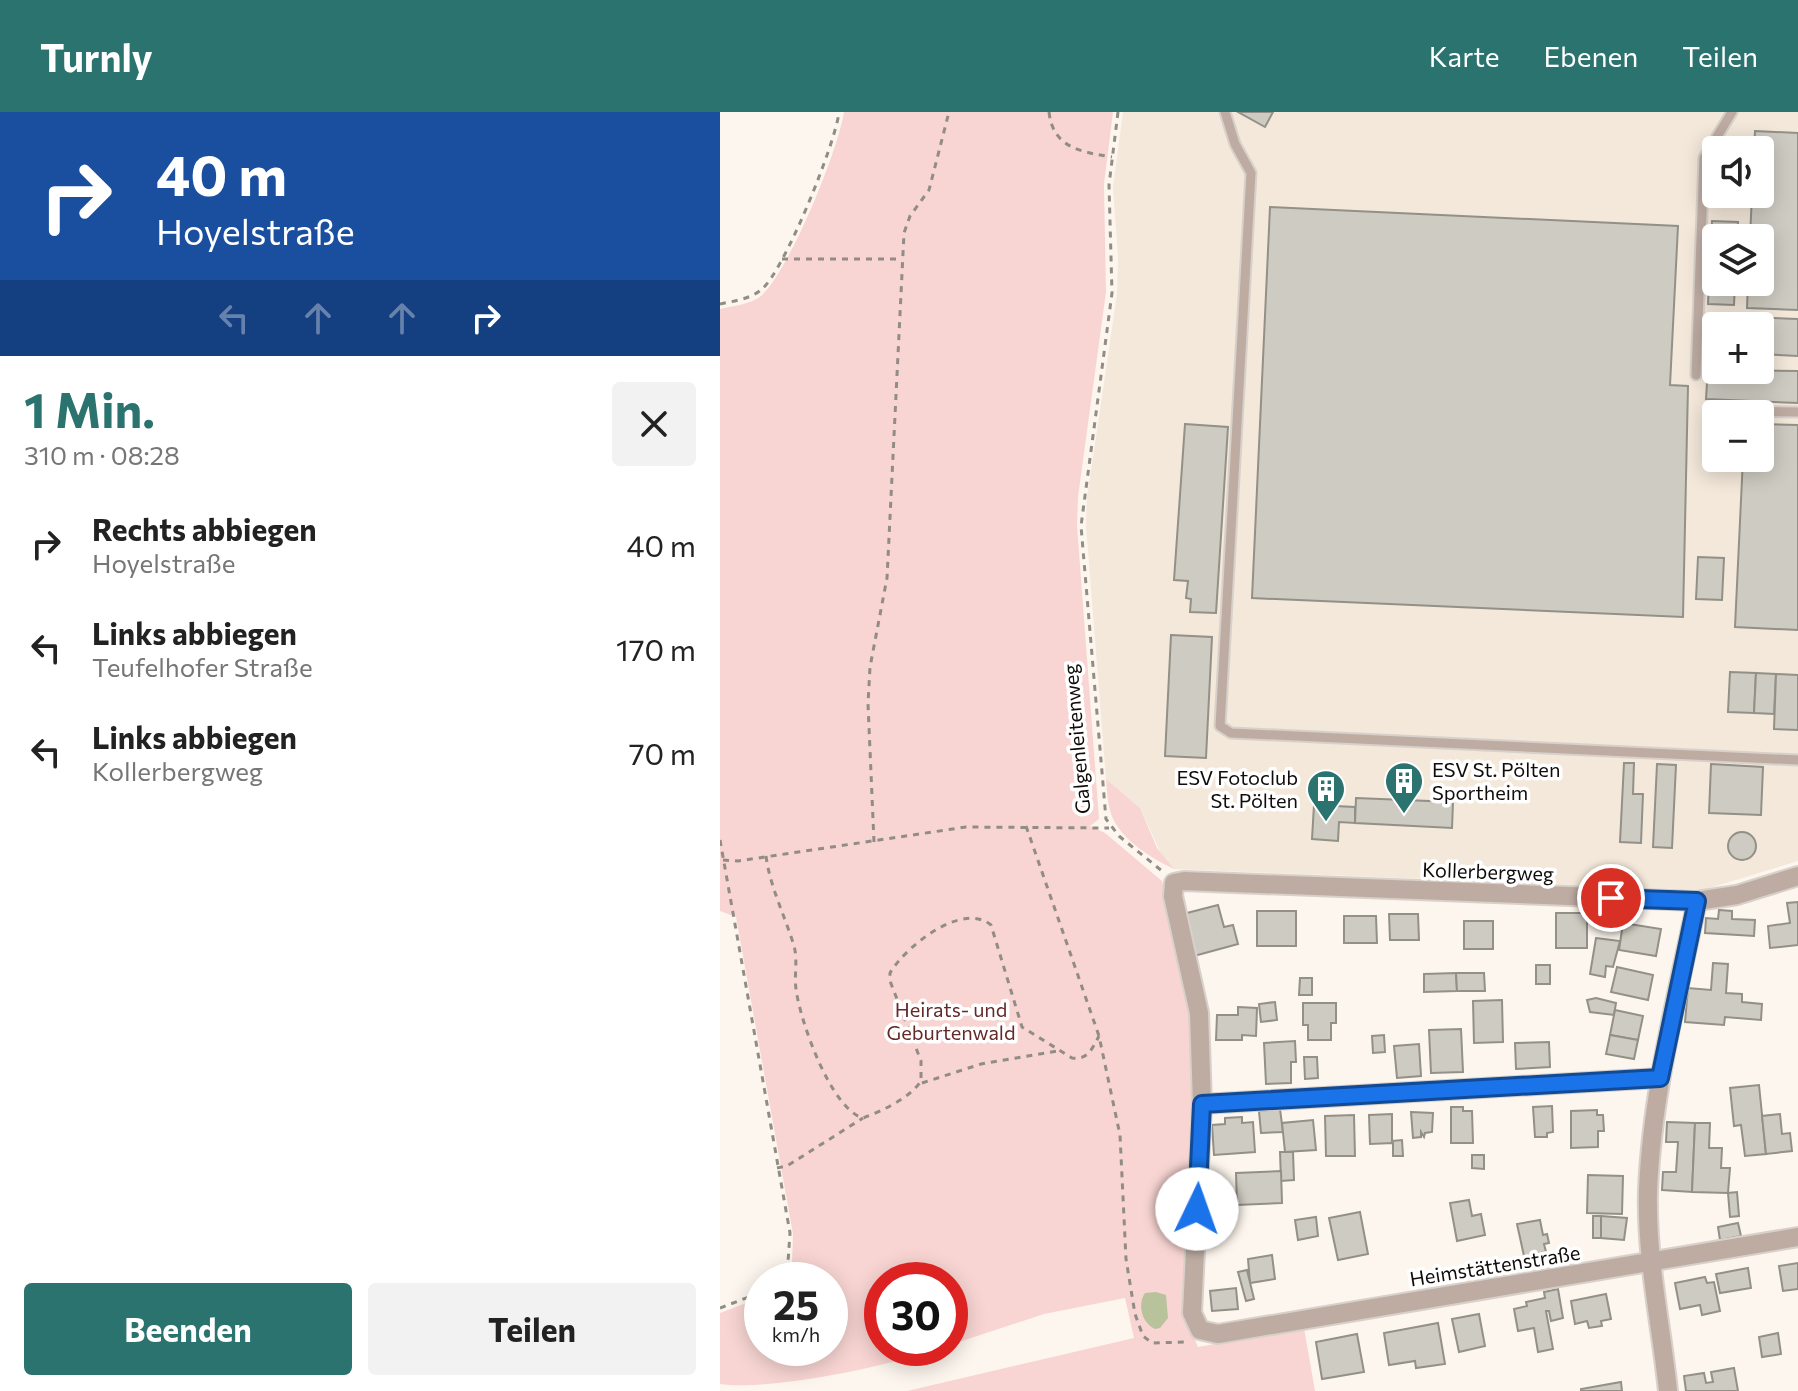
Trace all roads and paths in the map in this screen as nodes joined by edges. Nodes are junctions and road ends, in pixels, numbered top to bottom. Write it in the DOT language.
graph roads {
  1 [pos="839,112"];
  2 [pos="949,112"];
  3 [pos="1049,112"];
  4 [pos="1118,112"];
  5 [pos="1225,112"];
  6 [pos="1732,112"];
  7 [pos="1112,157"];
  8 [pos="782,259"];
  9 [pos="901,259"];
  10 [pos="720,304"];
  11 [pos="1696,375"];
  12 [pos="1774,412"];
  13 [pos="1798,412"];
  14 [pos="1798,760"];
  15 [pos="1026,826"];
  16 [pos="1110,827"];
  17 [pos="720,840"];
  18 [pos="874,842"];
  19 [pos="766,856"];
  20 [pos="723,860"];
  21 [pos="1798,876"];
  22 [pos="1174,883"];
  23 [pos="1697,901"];
  24 [pos="1099,1036"];
  25 [pos="1058,1051"];
  26 [pos="1660,1078"];
  27 [pos="920,1084"];
  28 [pos="1202,1104"];
  29 [pos="863,1118"];
  30 [pos="776,1169"];
  31 [pos="1798,1237"];
  32 [pos="787,1262"];
  33 [pos="1650,1264"];
  34 [pos="744,1299"];
  35 [pos="720,1308"];
  36 [pos="1200,1330"];
  37 [pos="1668,1391"];
  1 -- 8 [label="path"];
  2 -- 9 [label="path"];
  3 -- 7 [label="path"];
  4 -- 7 [label="path, Galgenleitenweg"];
  5 -- 14 [label="lane"];
  6 -- 11 [label="lane"];
  7 -- 16 [label="path, Galgenleitenweg"];
  8 -- 9 [label="path"];
  8 -- 10 [label="path"];
  9 -- 18 [label="path"];
  12 -- 13 [label="lane"];
  15 -- 16 [label="path"];
  15 -- 18 [label="path"];
  15 -- 24 [label="path"];
  16 -- 22 [label="path, Galgenleitenweg"];
  17 -- 20 [label="path"];
  18 -- 19 [label="path"];
  19 -- 20 [label="path"];
  19 -- 29 [label="path"];
  20 -- 30 [label="path"];
  21 -- 23 [label="street, Kollerbergweg"];
  22 -- 23 [label="street, Kollerbergweg"];
  22 -- 28 [label="street"];
  23 -- 26 [label="street"];
  24 -- 25 [label="path"];
  24 -- 36 [label="path"];
  25 -- 27 [label="path"];
  25 -- 27 [label="path"];
  26 -- 28 [label="street"];
  26 -- 33 [label="street"];
  27 -- 29 [label="path"];
  28 -- 36 [label="street"];
  29 -- 30 [label="path"];
  30 -- 32 [label="path"];
  31 -- 33 [label="street, Heimstättenstraße"];
  33 -- 36 [label="street, Heimstättenstraße"];
  33 -- 37 [label="street"];
  34 -- 35 [label="path"];
}
